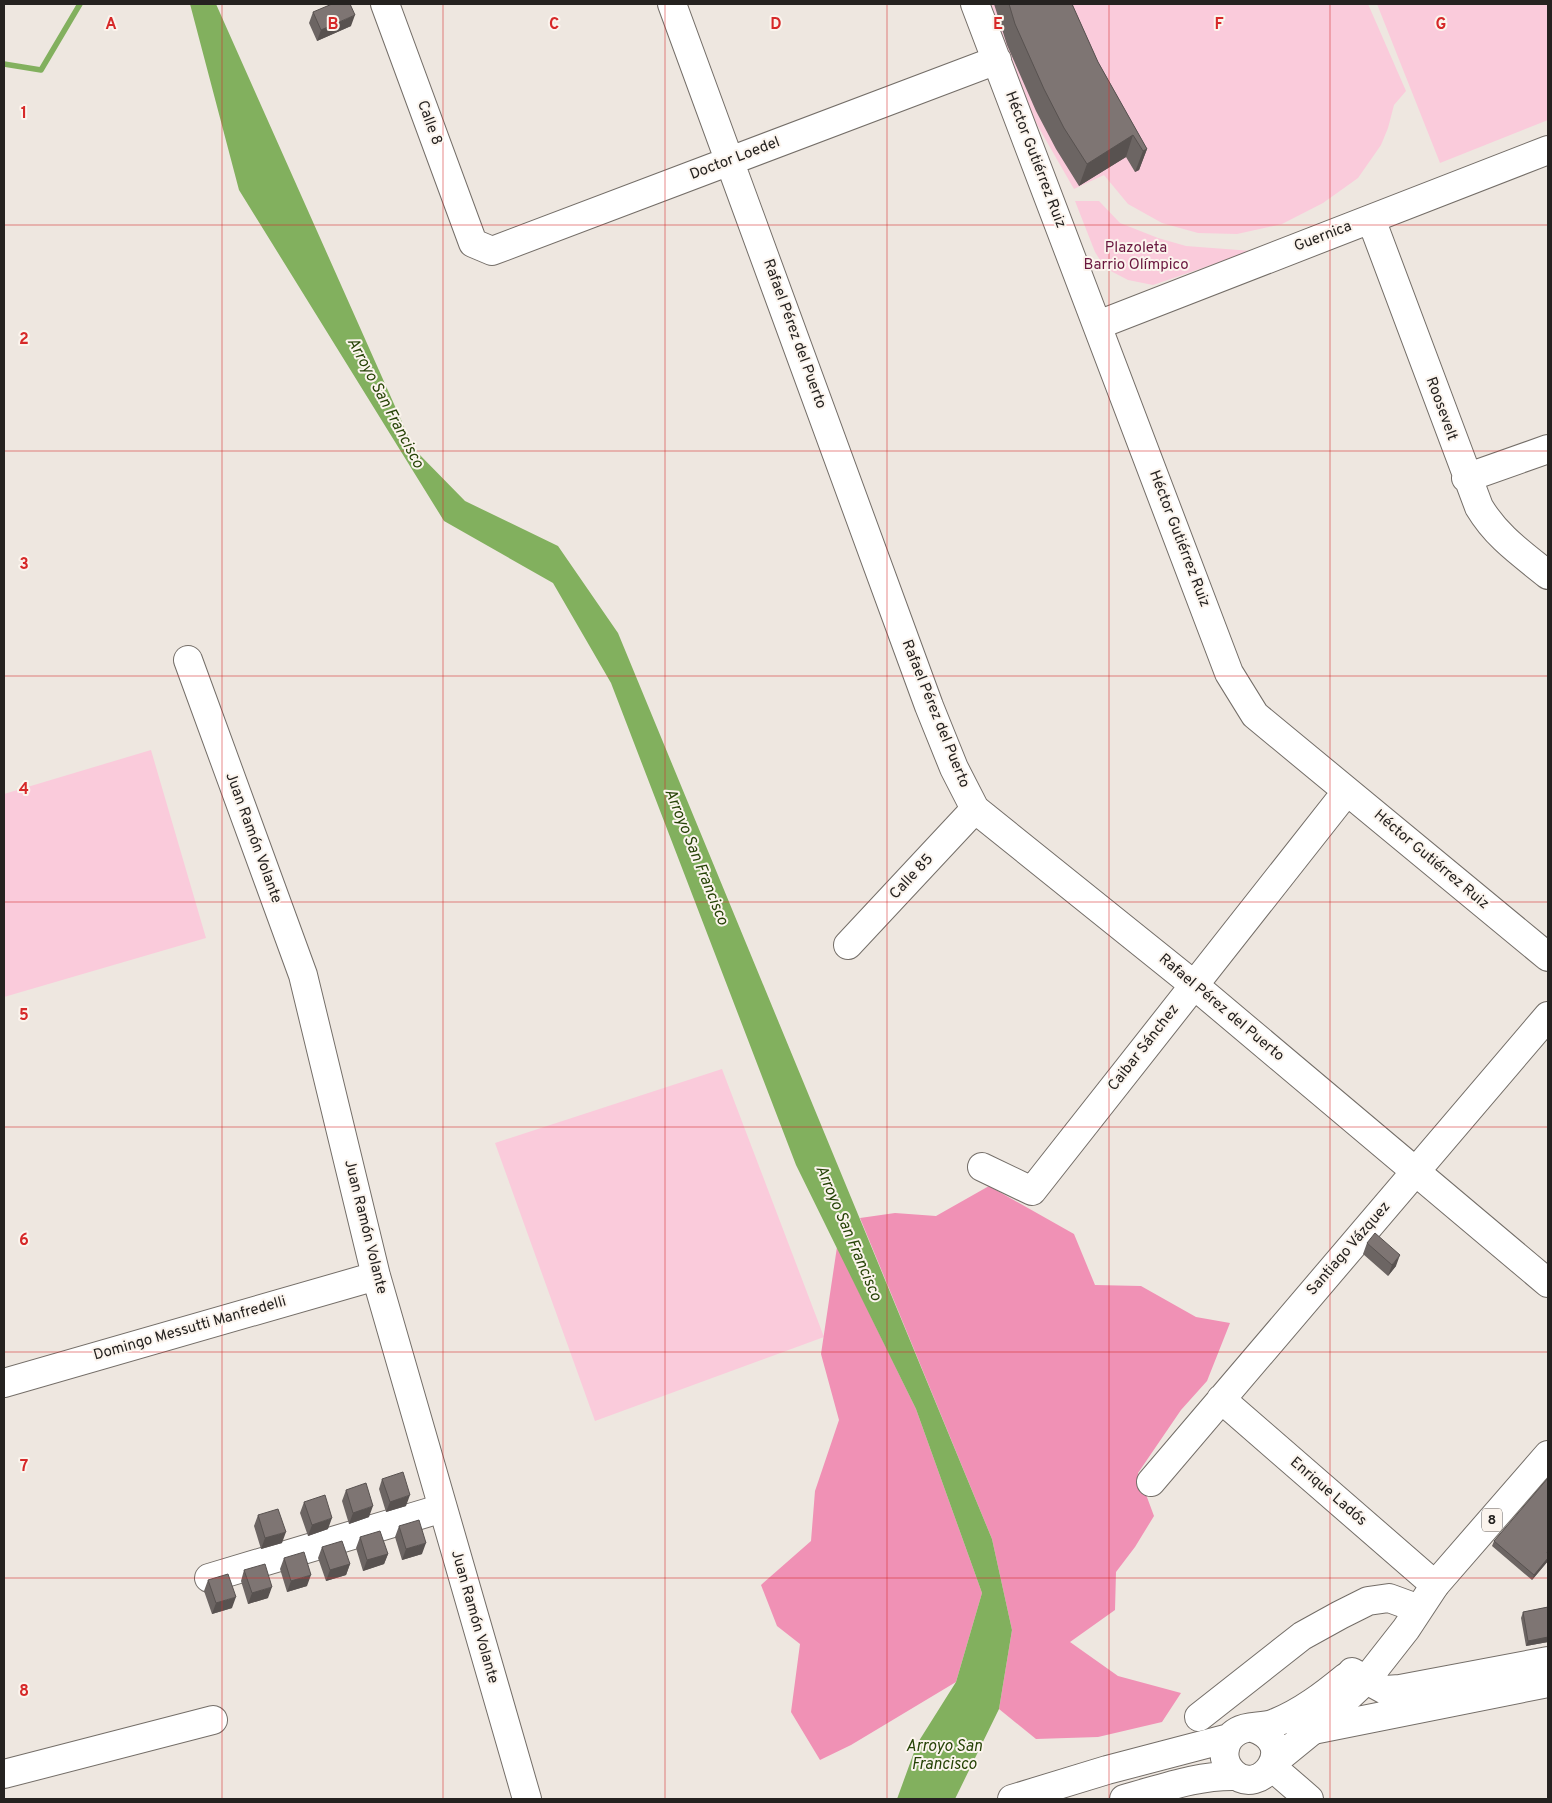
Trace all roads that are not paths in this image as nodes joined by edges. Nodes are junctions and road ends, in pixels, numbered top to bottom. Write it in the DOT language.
graph roads {
  1 [pos="385,4"];
  2 [pos="672,4"];
  3 [pos="975,4"];
  4 [pos="997,60"];
  5 [pos="1548,150"];
  6 [pos="730,161"];
  7 [pos="1370,219"];
  8 [pos="473,243"];
  9 [pos="1098,324"];
  10 [pos="1548,449"];
  11 [pos="1466,478"];
  12 [pos="1548,575"];
  13 [pos="188,660"];
  14 [pos="1347,791"];
  15 [pos="975,810"];
  16 [pos="848,944"];
  17 [pos="1548,957"];
  18 [pos="1194,985"];
  19 [pos="1548,1016"];
  20 [pos="982,1167"];
  21 [pos="1416,1171"];
  22 [pos="376,1276"];
  23 [pos="1548,1283"];
  24 [pos="4,1383"];
  25 [pos="1221,1399"];
  26 [pos="1548,1454"];
  27 [pos="1151,1482"];
  28 [pos="443,1508"];
  29 [pos="210,1578"];
  30 [pos="1435,1585"];
  31 [pos="1411,1606"];
  32 [pos="1548,1661"];
  33 [pos="1359,1676"];
  34 [pos="1548,1683"];
  35 [pos="1485,1685"];
  36 [pos="1199,1717"];
  37 [pos="213,1720"];
  38 [pos="1313,1730"];
  39 [pos="1241,1733"];
  40 [pos="1274,1764"];
  41 [pos="4,1774"];
  42 [pos="1236,1776"];
  43 [pos="526,1799"];
  44 [pos="1012,1799"];
  45 [pos="1124,1799"];
  46 [pos="1309,1799"];
  1 -- 8 [label="main road, Calle 8"];
  2 -- 6 [label="main road, Rafael Pérez del Puerto"];
  3 -- 4 [label="main road, Héctor Gutiérrez Ruiz"];
  4 -- 6 [label="main road, Doctor Loedel"];
  4 -- 9 [label="main road, Héctor Gutiérrez Ruiz"];
  5 -- 7 [label="main road, Guernica"];
  6 -- 8 [label="main road, Doctor Loedel"];
  6 -- 15 [label="main road, Rafael Pérez del Puerto"];
  7 -- 9 [label="main road, Guernica"];
  7 -- 11 [label="main road, Roosevelt"];
  9 -- 14 [label="main road, Héctor Gutiérrez Ruiz"];
  10 -- 11 [label="main road"];
  11 -- 12 [label="main road, Roosevelt"];
  13 -- 22 [label="main road, Juan Ramón Volante"];
  14 -- 17 [label="main road, Héctor Gutiérrez Ruiz"];
  14 -- 18 [label="main road, Caibar Sánchez"];
  15 -- 16 [label="main road, Calle 85"];
  15 -- 18 [label="main road, Rafael Pérez del Puerto"];
  18 -- 20 [label="main road, Caibar Sánchez"];
  18 -- 21 [label="main road, Rafael Pérez del Puerto"];
  19 -- 21 [label="main road, Santiago Vázquez"];
  21 -- 23 [label="main road, Rafael Pérez del Puerto"];
  21 -- 25 [label="main road, Santiago Vázquez"];
  22 -- 24 [label="main road, Domingo Messutti Manfredelli"];
  22 -- 28 [label="main road, Juan Ramón Volante"];
  25 -- 27 [label="main road, Santiago Vázquez"];
  25 -- 30 [label="main road, Enrique Ladós"];
  26 -- 30 [label="main road, 8"];
  28 -- 29 [label="main road"];
  28 -- 43 [label="main road, Juan Ramón Volante"];
  30 -- 31 [label="main road, 8"];
  30 -- 33 [label="main road, 8"];
  31 -- 33 [label="main road, 8"];
  31 -- 36 [label="main road"];
  32 -- 35 [label="main road"];
  33 -- 35 [label="main road"];
  33 -- 38 [label="main road, 8"];
  33 -- 39 [label="main road, 8"];
  34 -- 35 [label="main road"];
  35 -- 38 [label="main road"];
  37 -- 41 [label="main road"];
  38 -- 40 [label="main road, 8"];
  39 -- 40 [label="main road"];
  39 -- 42 [label="main road"];
  39 -- 44 [label="main road, 8"];
  40 -- 42 [label="main road, 8"];
  40 -- 46 [label="main road"];
  42 -- 45 [label="main road, 8"];
}
